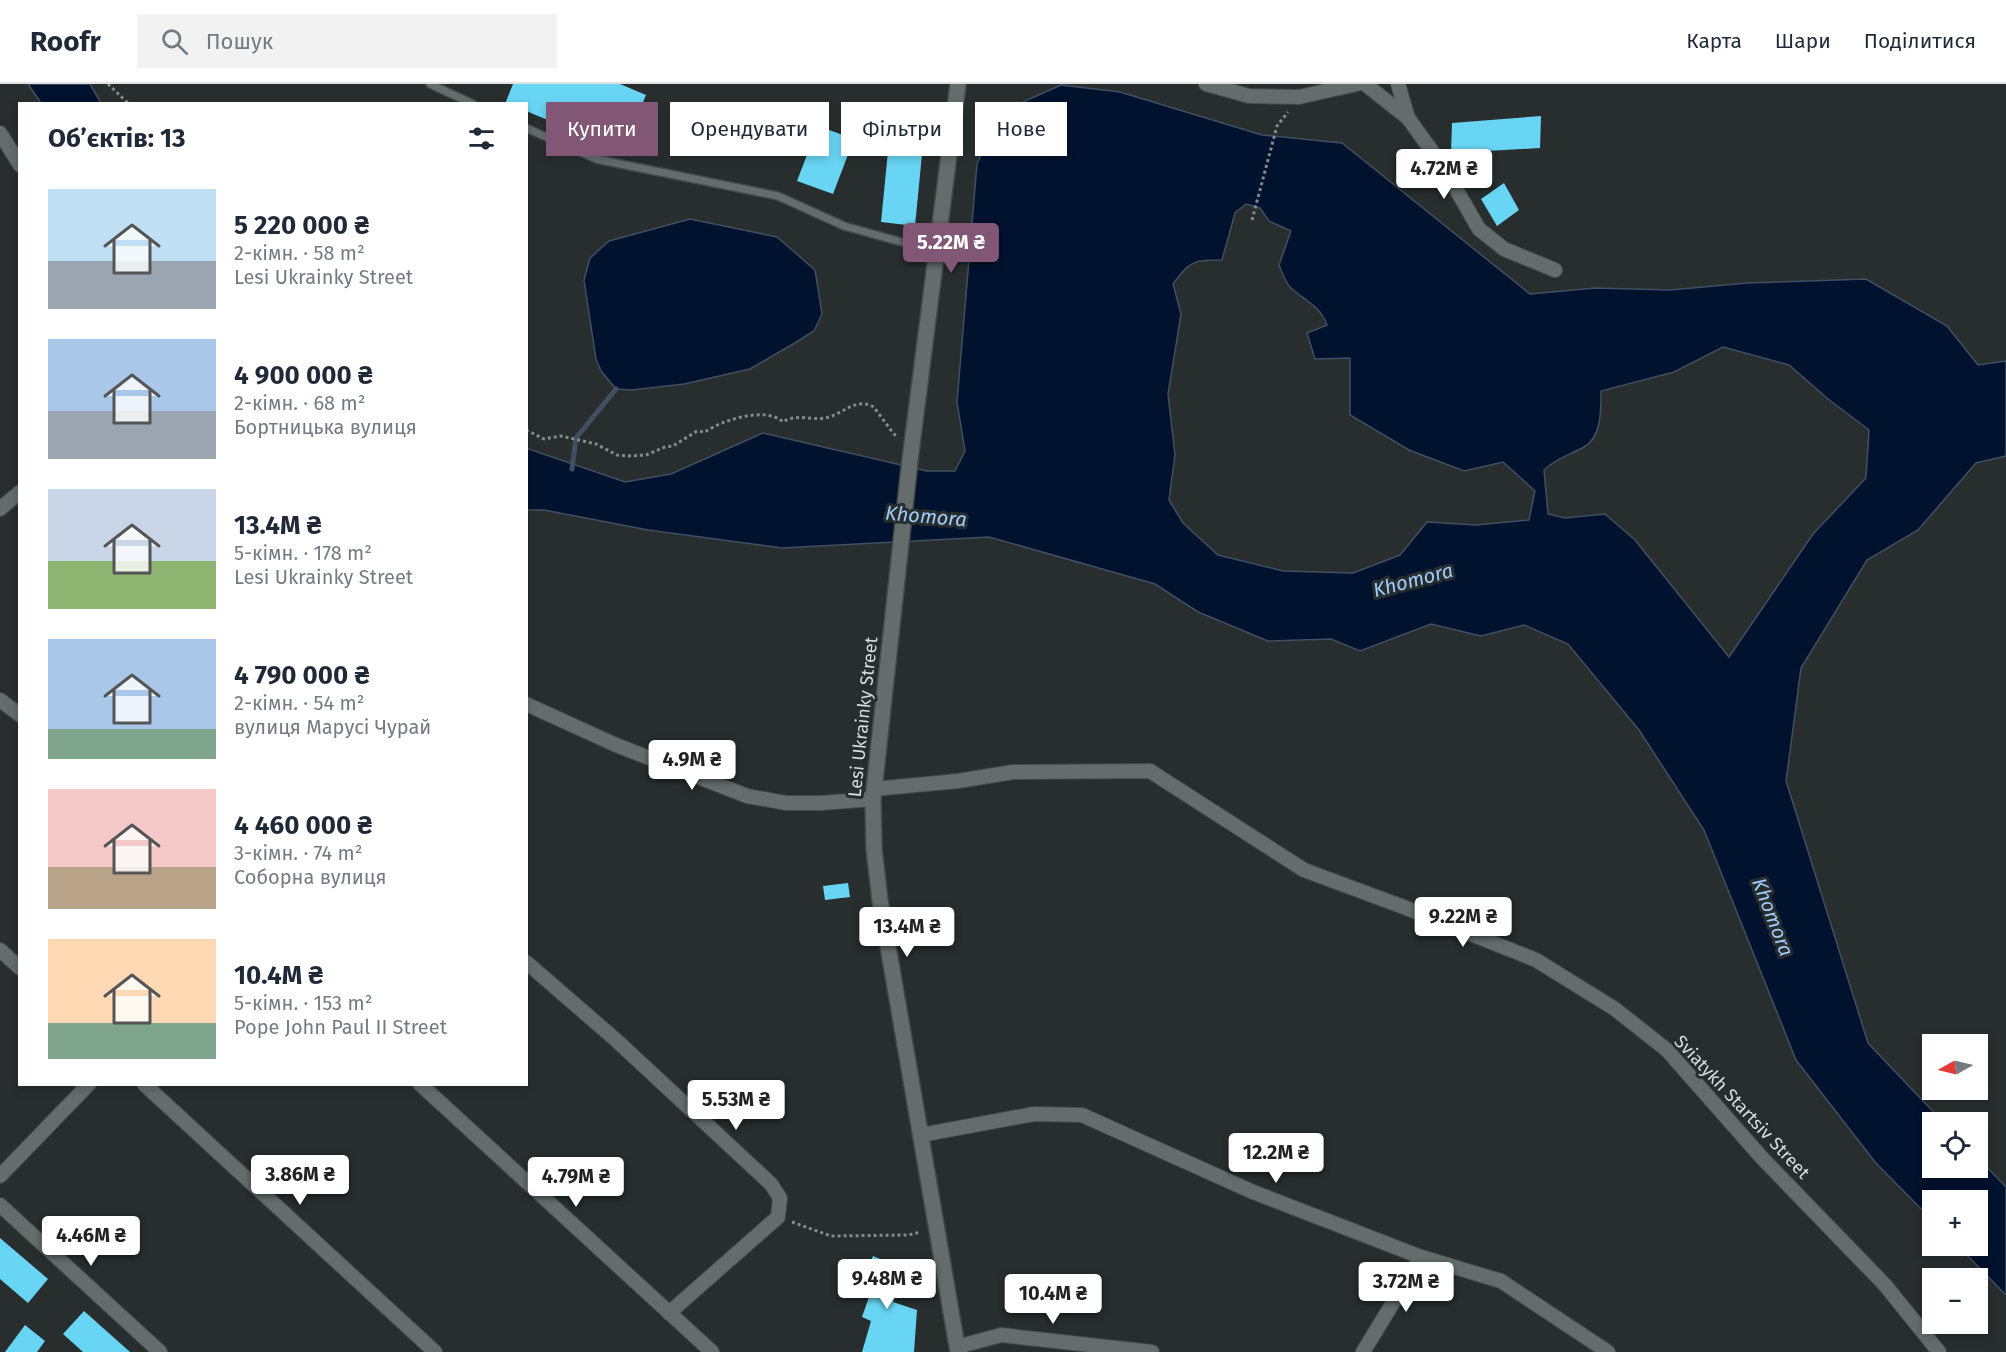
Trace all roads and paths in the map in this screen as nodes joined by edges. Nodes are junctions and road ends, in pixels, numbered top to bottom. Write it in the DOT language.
graph roads {
  1 [pos="108,84"];
  2 [pos="430,84"];
  3 [pos="958,84"];
  4 [pos="1206,84"];
  5 [pos="1357,84"];
  6 [pos="1365,84"];
  7 [pos="1398,84"];
  8 [pos="127,102"];
  9 [pos="469,102"];
  10 [pos="1408,118"];
  11 [pos="1277,126"];
  12 [pos="528,129"];
  13 [pos="0,133"];
  14 [pos="18,162"];
  15 [pos="1252,220"];
  16 [pos="937,248"];
  17 [pos="1555,270"];
  18 [pos="528,431"];
  19 [pos="912,445"];
  20 [pos="18,494"];
  21 [pos="0,509"];
  22 [pos="0,700"];
  23 [pos="528,705"];
  24 [pos="18,714"];
  25 [pos="873,794"];
  26 [pos="0,950"];
  27 [pos="528,964"];
  28 [pos="18,966"];
  29 [pos="87,1086"];
  30 [pos="146,1086"];
  31 [pos="422,1086"];
  32 [pos="921,1135"];
  33 [pos="0,1176"];
  34 [pos="0,1205"];
  35 [pos="778,1217"];
  36 [pos="937,1230"];
  37 [pos="1421,1257"];
  38 [pos="669,1313"];
  39 [pos="958,1349"];
  40 [pos="160,1352"];
  41 [pos="435,1352"];
  42 [pos="712,1352"];
  43 [pos="1152,1352"];
  44 [pos="1363,1352"];
  45 [pos="1608,1352"];
  46 [pos="1939,1352"];
  1 -- 8 [label="path"];
  2 -- 9 [label="lane"];
  3 -- 16 [label="main road, Lesi Ukrainky Street"];
  4 -- 5 [label="street"];
  6 -- 10 [label="street"];
  7 -- 10 [label="street"];
  10 -- 17 [label="street"];
  11 -- 15 [label="path"];
  12 -- 16 [label="lane"];
  13 -- 14 [label="street"];
  16 -- 19 [label="main road, Lesi Ukrainky Street"];
  18 -- 19 [label="path"];
  19 -- 25 [label="main road, Lesi Ukrainky Street"];
  20 -- 21 [label="street"];
  22 -- 24 [label="street"];
  23 -- 25 [label="street, Sviatykh Startsiv Street"];
  25 -- 32 [label="main road, Lesi Ukrainky Street"];
  25 -- 46 [label="street, Sviatykh Startsiv Street"];
  26 -- 28 [label="street"];
  27 -- 35 [label="street"];
  29 -- 33 [label="street"];
  30 -- 41 [label="street"];
  31 -- 38 [label="street"];
  32 -- 36 [label="main road, Lesi Ukrainky Street"];
  32 -- 37 [label="street"];
  34 -- 40 [label="street"];
  35 -- 36 [label="path"];
  35 -- 38 [label="street"];
  36 -- 39 [label="main road, Lesi Ukrainky Street"];
  37 -- 44 [label="street"];
  37 -- 45 [label="street"];
  38 -- 42 [label="street"];
  39 -- 43 [label="street"];
}
